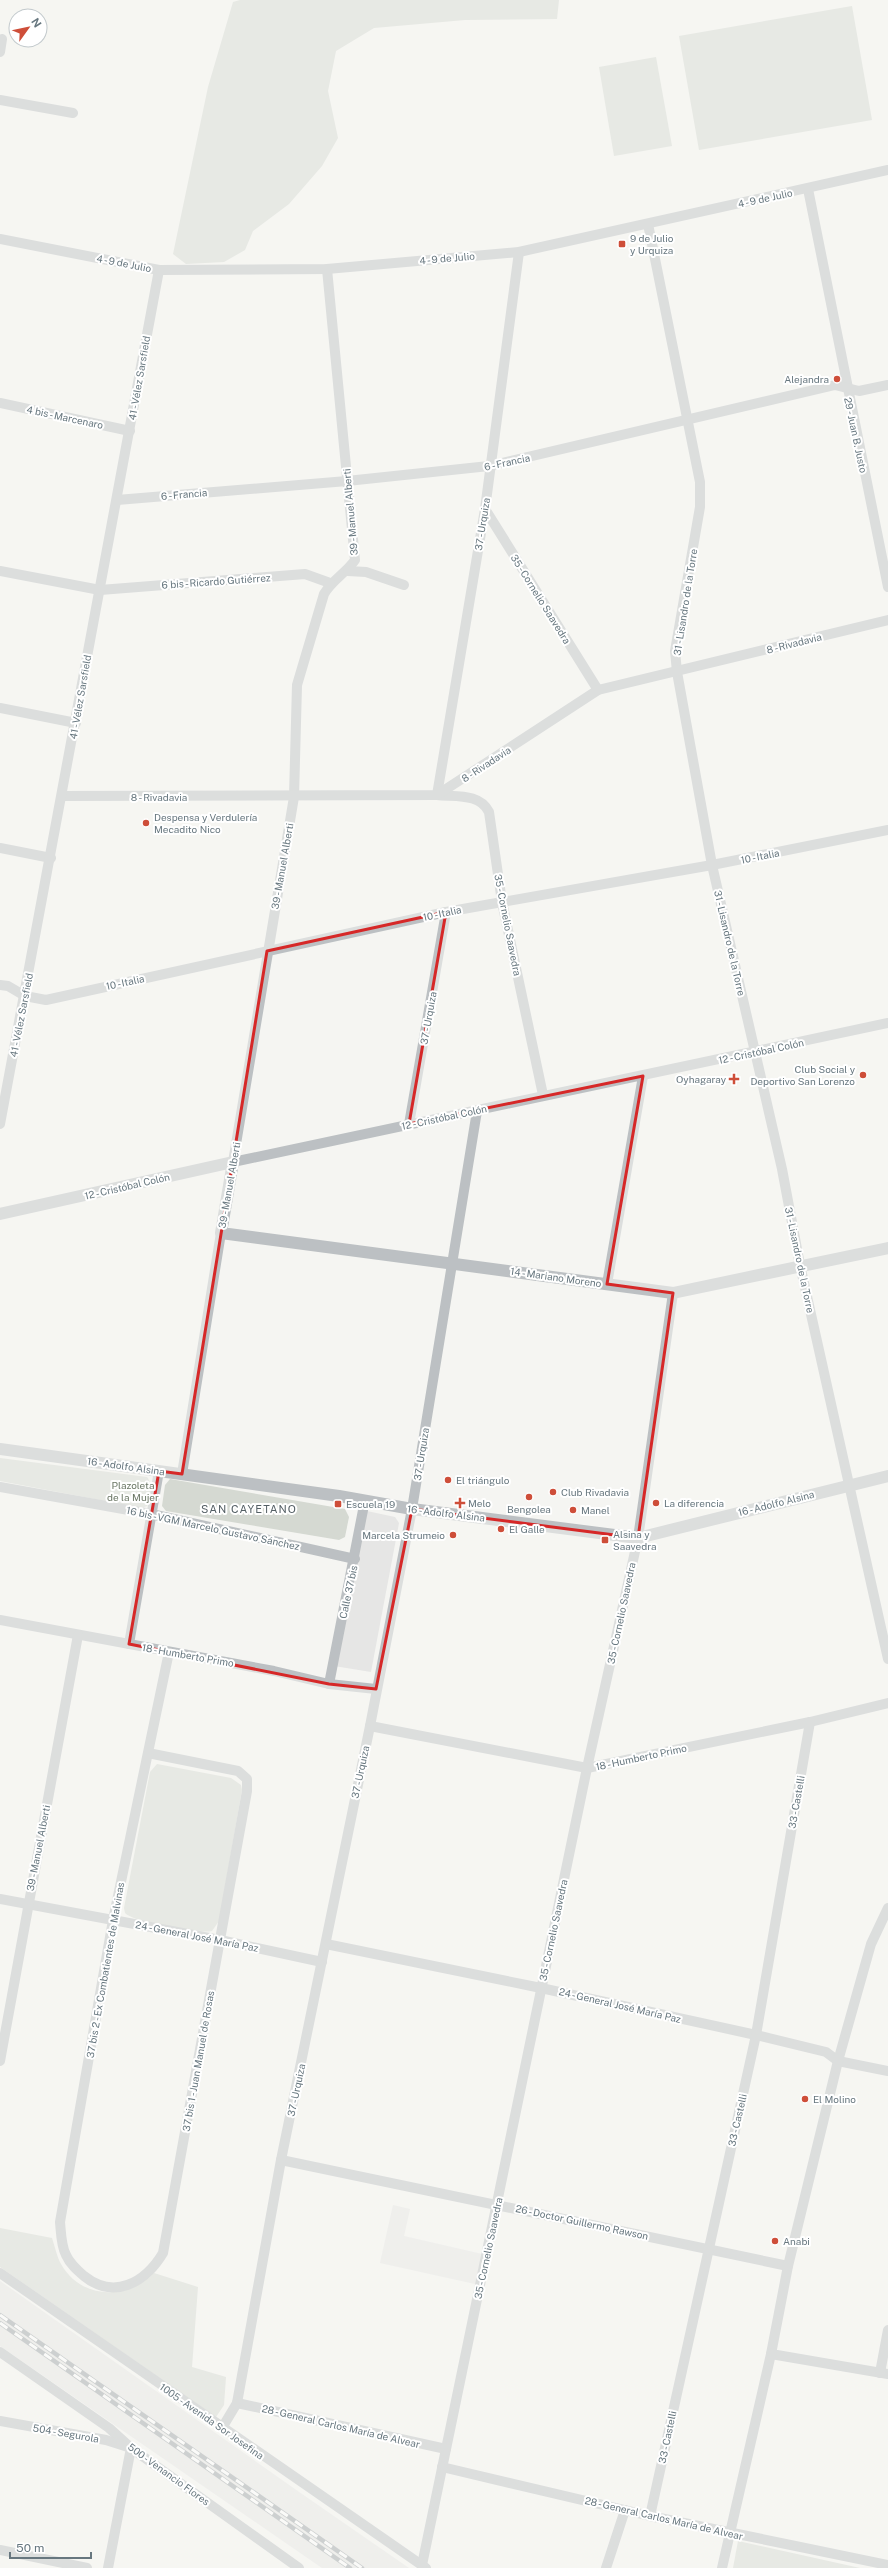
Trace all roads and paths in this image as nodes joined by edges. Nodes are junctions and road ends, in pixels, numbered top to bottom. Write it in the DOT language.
graph roads {
  1 [pos="2,39"];
  2 [pos="0,52"];
  3 [pos="0,100"];
  4 [pos="73,113"];
  5 [pos="888,170"];
  6 [pos="808,189"];
  7 [pos="648,224"];
  8 [pos="0,239"];
  9 [pos="519,252"];
  10 [pos="327,269"];
  11 [pos="159,270"];
  12 [pos="888,385"];
  13 [pos="846,389"];
  14 [pos="0,403"];
  15 [pos="686,420"];
  16 [pos="130,431"];
  17 [pos="489,466"];
  18 [pos="347,481"];
  19 [pos="117,500"];
  20 [pos="484,509"];
  21 [pos="0,571"];
  22 [pos="348,571"];
  23 [pos="330,583"];
  24 [pos="404,585"];
  25 [pos="888,587"];
  26 [pos="100,590"];
  27 [pos="888,620"];
  28 [pos="677,672"];
  29 [pos="598,690"];
  30 [pos="0,708"];
  31 [pos="76,723"];
  32 [pos="437,795"];
  33 [pos="62,796"];
  34 [pos="294,797"];
  35 [pos="888,830"];
  36 [pos="0,848"];
  37 [pos="50,858"];
  38 [pos="712,865"];
  39 [pos="502,902"];
  40 [pos="446,912"];
  41 [pos="267,951"];
  42 [pos="0,985"];
  43 [pos="25,996"];
  44 [pos="888,1023"];
  45 [pos="755,1052"];
  46 [pos="643,1076"];
  47 [pos="543,1095"];
  48 [pos="1,1107"];
  49 [pos="477,1111"];
  50 [pos="0,1124"];
  51 [pos="409,1124"];
  52 [pos="233,1162"];
  53 [pos="0,1214"];
  54 [pos="221,1233"];
  55 [pos="888,1248"];
  56 [pos="452,1262"];
  57 [pos="800,1266"];
  58 [pos="607,1284"];
  59 [pos="673,1293"];
  60 [pos="0,1449"];
  61 [pos="159,1471"];
  62 [pos="182,1474"];
  63 [pos="888,1476"];
  64 [pos="850,1484"];
  65 [pos="0,1487"];
  66 [pos="365,1500"];
  67 [pos="412,1509"];
  68 [pos="151,1514"];
  69 [pos="638,1538"];
  70 [pos="355,1559"];
  71 [pos="0,1620"];
  72 [pos="78,1635"];
  73 [pos="129,1644"];
  74 [pos="169,1652"];
  75 [pos="888,1659"];
  76 [pos="329,1684"];
  77 [pos="376,1689"];
  78 [pos="888,1703"];
  79 [pos="810,1722"];
  80 [pos="370,1726"];
  81 [pos="148,1753"];
  82 [pos="587,1768"];
  83 [pos="0,1899"];
  84 [pos="28,1905"];
  85 [pos="888,1908"];
  86 [pos="113,1920"];
  87 [pos="884,1923"];
  88 [pos="220,1940"];
  89 [pos="326,1944"];
  90 [pos="322,1962"];
  91 [pos="541,1988"];
  92 [pos="756,2035"];
  93 [pos="0,2056"];
  94 [pos="838,2061"];
  95 [pos="888,2071"];
  96 [pos="281,2160"];
  97 [pos="497,2204"];
  98 [pos="708,2249"];
  99 [pos="788,2266"];
  100 [pos="0,2273"];
  101 [pos="88,2279"];
  102 [pos="888,2330"];
  103 [pos="0,2352"];
  104 [pos="771,2354"];
  105 [pos="884,2373"];
  106 [pos="237,2402"];
  107 [pos="0,2421"];
  108 [pos="222,2428"];
  109 [pos="131,2448"];
  110 [pos="446,2449"];
  111 [pos="442,2467"];
  112 [pos="625,2510"];
  113 [pos="650,2516"];
  114 [pos="729,2533"];
  115 [pos="0,2550"];
  116 [pos="888,2565"];
  117 [pos="296,2567"];
  118 [pos="424,2567"];
  119 [pos="87,2568"];
  120 [pos="108,2568"];
  121 [pos="606,2568"];
  122 [pos="722,2568"];
  1 -- 2 [label="street"];
  3 -- 4 [label="street"];
  5 -- 6 [label="street, 4 - 9 de Julio"];
  6 -- 7 [label="street, 4 - 9 de Julio"];
  6 -- 13 [label="street, 29 - Juan B. Justo"];
  7 -- 9 [label="street, 4 - 9 de Julio"];
  7 -- 15 [label="street, 31 - Lisandro de la Torre"];
  8 -- 11 [label="street, 4 - 9 de Julio"];
  9 -- 10 [label="street, 4 - 9 de Julio"];
  9 -- 17 [label="street, 37 - Urquiza"];
  10 -- 11 [label="street, 4 - 9 de Julio"];
  10 -- 18 [label="street, 39 - Manuel Alberti"];
  11 -- 16 [label="street, 41 - Vélez Sarsfield"];
  12 -- 13 [label="street, 6 - Francia"];
  13 -- 15 [label="street, 6 - Francia"];
  13 -- 25 [label="street, 29 - Juan B. Justo"];
  14 -- 16 [label="street, 4 bis - Marcenaro"];
  15 -- 17 [label="street, 6 - Francia"];
  15 -- 28 [label="street, 31 - Lisandro de la Torre"];
  16 -- 19 [label="street, 41 - Vélez Sarsfield"];
  17 -- 18 [label="street, 6 - Francia"];
  17 -- 20 [label="street, 37 - Urquiza"];
  18 -- 19 [label="street, 6 - Francia"];
  18 -- 22 [label="street, 39 - Manuel Alberti"];
  19 -- 26 [label="street, 41 - Vélez Sarsfield"];
  20 -- 29 [label="street, 35 - Cornelio Saavedra"];
  20 -- 32 [label="street, 37 - Urquiza"];
  21 -- 26 [label="street"];
  22 -- 23 [label="street, 39 - Manuel Alberti"];
  22 -- 24 [label="street"];
  23 -- 26 [label="street, 6 bis - Ricardo Gutiérrez"];
  23 -- 34 [label="street, 39 - Manuel Alberti"];
  26 -- 31 [label="street, 41 - Vélez Sarsfield"];
  27 -- 28 [label="street, 8 - Rivadavia"];
  28 -- 29 [label="street, 8 - Rivadavia"];
  28 -- 38 [label="street, 31 - Lisandro de la Torre"];
  29 -- 32 [label="street, 8 - Rivadavia"];
  30 -- 31 [label="street"];
  31 -- 33 [label="street, 41 - Vélez Sarsfield"];
  32 -- 34 [label="street, 8 - Rivadavia"];
  32 -- 39 [label="street, 35 - Cornelio Saavedra"];
  33 -- 34 [label="street, 8 - Rivadavia"];
  33 -- 37 [label="street, 41 - Vélez Sarsfield"];
  34 -- 41 [label="street, 39 - Manuel Alberti"];
  35 -- 38 [label="street, 10 - Italia"];
  36 -- 37 [label="street"];
  37 -- 43 [label="street, 41 - Vélez Sarsfield"];
  38 -- 39 [label="street, 10 - Italia"];
  38 -- 45 [label="street, 31 - Lisandro de la Torre"];
  39 -- 40 [label="street, 10 - Italia"];
  39 -- 47 [label="street, 35 - Cornelio Saavedra"];
  40 -- 41 [label="street, 10 - Italia"];
  40 -- 51 [label="street, 37 - Urquiza"];
  41 -- 43 [label="street, 10 - Italia"];
  41 -- 52 [label="street, 39 - Manuel Alberti"];
  42 -- 43 [label="street, 10 - Italia"];
  43 -- 48 [label="street, 41 - Vélez Sarsfield"];
  44 -- 45 [label="street, 12 - Cristóbal Colón"];
  45 -- 46 [label="street, 12 - Cristóbal Colón"];
  45 -- 57 [label="street, 31 - Lisandro de la Torre"];
  46 -- 47 [label="street, 12 - Cristóbal Colón"];
  46 -- 58 [label="street"];
  47 -- 49 [label="street, 12 - Cristóbal Colón"];
  48 -- 50 [label="street, 41 - Vélez Sarsfield"];
  49 -- 51 [label="street, 12 - Cristóbal Colón"];
  49 -- 56 [label="street, 37 - Urquiza"];
  51 -- 52 [label="street, 12 - Cristóbal Colón"];
  52 -- 53 [label="street, 12 - Cristóbal Colón"];
  52 -- 54 [label="street, 39 - Manuel Alberti"];
  54 -- 56 [label="street, 14 - Mariano Moreno"];
  54 -- 62 [label="street, 39 - Manuel Alberti"];
  55 -- 57 [label="street, 14 - Mariano Moreno"];
  56 -- 58 [label="street, 14 - Mariano Moreno"];
  56 -- 67 [label="street, 37 - Urquiza"];
  57 -- 59 [label="street, 14 - Mariano Moreno"];
  57 -- 64 [label="street, 31 - Lisandro de la Torre"];
  58 -- 59 [label="street, 14 - Mariano Moreno"];
  59 -- 69 [label="street, 35 - Cornelio Saavedra"];
  60 -- 61 [label="street, 16 - Adolfo Alsina"];
  61 -- 62 [label="street, 16 - Adolfo Alsina"];
  61 -- 68 [label="street"];
  62 -- 66 [label="street, 16 - Adolfo Alsina"];
  63 -- 64 [label="street, 16 - Adolfo Alsina"];
  64 -- 69 [label="street, 16 - Adolfo Alsina"];
  64 -- 75 [label="street, 31 - Lisandro de la Torre"];
  65 -- 68 [label="street, 16 bis - VGM Marcelo Gustavo Sánchez"];
  66 -- 67 [label="street, 16 - Adolfo Alsina"];
  66 -- 70 [label="street, Calle 37 bis"];
  67 -- 69 [label="street, 16 - Adolfo Alsina"];
  67 -- 77 [label="street, 37 - Urquiza"];
  68 -- 70 [label="street, 16 bis - VGM Marcelo Gustavo Sánchez"];
  68 -- 73 [label="street"];
  69 -- 82 [label="street, 35 - Cornelio Saavedra"];
  70 -- 76 [label="street, Calle 37 bis"];
  71 -- 72 [label="street, 18 - Humberto Primo"];
  72 -- 73 [label="street, 18 - Humberto Primo"];
  72 -- 84 [label="street, 39 - Manuel Alberti"];
  73 -- 74 [label="street, 18 - Humberto Primo"];
  74 -- 76 [label="street, 18 - Humberto Primo"];
  74 -- 81 [label="street, 37 bis 2 - Ex Combatientes de Malvinas"];
  76 -- 77 [label="street, 18 - Humberto Primo"];
  77 -- 80 [label="street, 37 - Urquiza"];
  78 -- 79 [label="street, 18 - Humberto Primo"];
  79 -- 82 [label="street, 18 - Humberto Primo"];
  79 -- 92 [label="street, 33 - Castelli"];
  80 -- 82 [label="street, 18 - Humberto Primo"];
  80 -- 89 [label="street, 37 - Urquiza"];
  81 -- 86 [label="street, 37 bis 2 - Ex Combatientes de Malvinas"];
  81 -- 88 [label="street, 37 bis 1 - Juan Manuel de Rosas"];
  82 -- 91 [label="street, 35 - Cornelio Saavedra"];
  83 -- 84 [label="street, 24 - General José María Paz"];
  84 -- 86 [label="street, 24 - General José María Paz"];
  84 -- 93 [label="street, 39 - Manuel Alberti"];
  85 -- 87 [label="street"];
  86 -- 88 [label="street, 24 - General José María Paz"];
  86 -- 101 [label="street, 37 bis 2 - Ex Combatientes de Malvinas"];
  87 -- 94 [label="street"];
  88 -- 90 [label="street, 24 - General José María Paz"];
  88 -- 101 [label="street, 37 bis 1 - Juan Manuel de Rosas"];
  89 -- 90 [label="street, 37 - Urquiza"];
  89 -- 91 [label="street, 24 - General José María Paz"];
  90 -- 96 [label="street, 37 - Urquiza"];
  91 -- 92 [label="street, 24 - General José María Paz"];
  91 -- 97 [label="street, 35 - Cornelio Saavedra"];
  92 -- 94 [label="street, 24 - General José María Paz"];
  92 -- 98 [label="street, 33 - Castelli"];
  94 -- 95 [label="street, 24 - General José María Paz"];
  94 -- 99 [label="street"];
  96 -- 97 [label="street, 26 - Doctor Guillermo Rawson"];
  96 -- 106 [label="street, 37 - Urquiza"];
  97 -- 98 [label="street, 26 - Doctor Guillermo Rawson"];
  97 -- 110 [label="street, 35 - Cornelio Saavedra"];
  98 -- 99 [label="street, 26 - Doctor Guillermo Rawson"];
  98 -- 113 [label="street, 33 - Castelli"];
  99 -- 104 [label="street"];
  100 -- 108 [label="street, 1005 - Avenida Sor Josefina"];
  102 -- 105 [label="street"];
  103 -- 109 [label="street, 500 - Venancio Flores"];
  104 -- 105 [label="street"];
  104 -- 114 [label="street"];
  106 -- 108 [label="street, 37 - Urquiza"];
  106 -- 110 [label="street, 28 - General Carlos María de Alvear"];
  107 -- 109 [label="street, 504 - Segurola"];
  108 -- 118 [label="street, 1005 - Avenida Sor Josefina"];
  109 -- 117 [label="street, 500 - Venancio Flores"];
  109 -- 120 [label="street"];
  110 -- 111 [label="street, 35 - Cornelio Saavedra"];
  111 -- 112 [label="street, 28 - General Carlos María de Alvear"];
  111 -- 118 [label="street, 35 - Cornelio Saavedra"];
  112 -- 113 [label="street, 28 - General Carlos María de Alvear"];
  112 -- 121 [label="street"];
  113 -- 114 [label="street, 28 - General Carlos María de Alvear"];
  114 -- 116 [label="street, 28 - General Carlos María de Alvear"];
  114 -- 122 [label="street"];
  115 -- 119 [label="street"];
}
